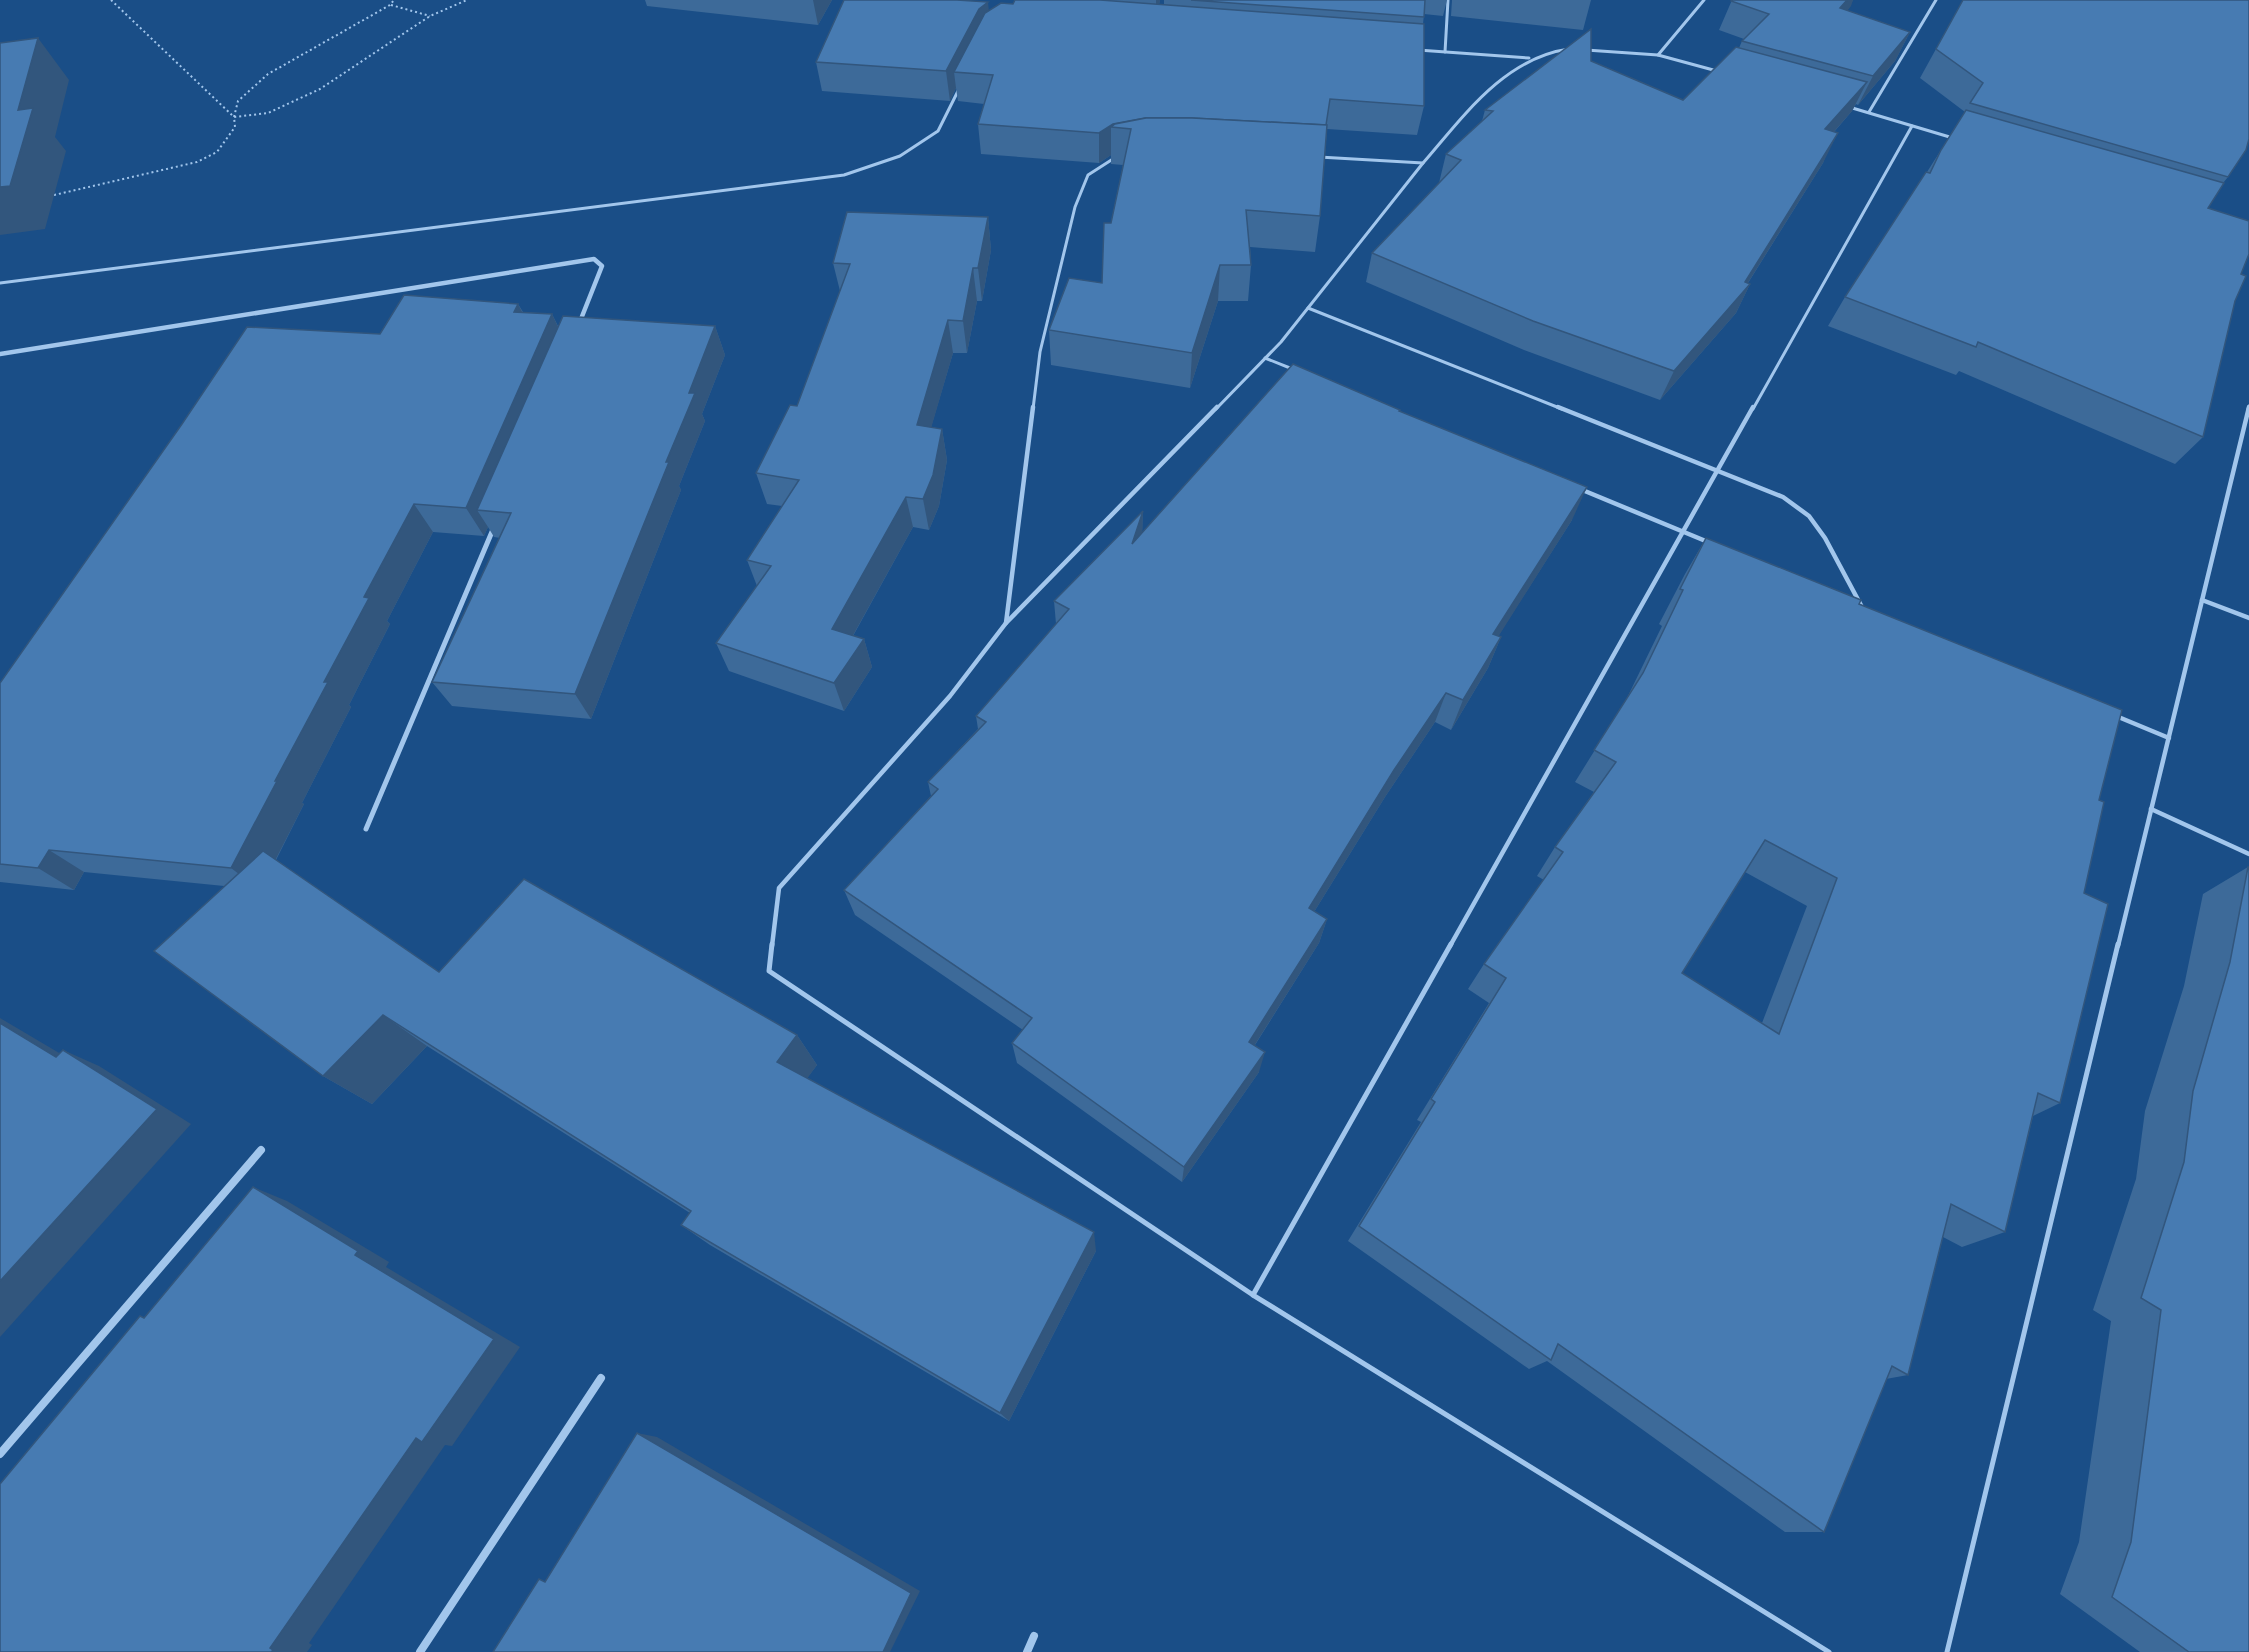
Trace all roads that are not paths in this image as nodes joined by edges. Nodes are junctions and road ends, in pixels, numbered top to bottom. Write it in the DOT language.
graph roads {
  1 [pos="1448,0"];
  2 [pos="1704,0"];
  3 [pos="1936,0"];
  4 [pos="1409,49"];
  5 [pos="1570,49"];
  6 [pos="1582,50"];
  7 [pos="1444,52"];
  8 [pos="1659,55"];
  9 [pos="1530,58"];
  10 [pos="1725,73"];
  11 [pos="964,80"];
  12 [pos="1847,106"];
  13 [pos="1869,112"];
  14 [pos="1912,126"];
  15 [pos="1957,139"];
  16 [pos="1124,155"];
  17 [pos="1306,157"];
  18 [pos="1423,163"];
  19 [pos="0,283"];
  20 [pos="1308,308"];
  21 [pos="575,335"];
  22 [pos="0,354"];
  23 [pos="1265,358"];
  24 [pos="1298,372"];
  25 [pos="2249,406"];
  26 [pos="1718,471"];
  27 [pos="1574,486"];
  28 [pos="496,522"];
  29 [pos="1683,532"];
  30 [pos="1715,545"];
  31 [pos="2202,600"];
  32 [pos="1853,605"];
  33 [pos="2249,618"];
  34 [pos="1006,623"];
  35 [pos="2114,715"];
  36 [pos="2169,738"];
  37 [pos="2151,809"];
  38 [pos="366,829"];
  39 [pos="2249,854"];
  40 [pos="261,1150"];
  41 [pos="1253,1295"];
  42 [pos="601,1378"];
  43 [pos="0,1454"];
  44 [pos="1034,1636"];
  45 [pos="420,1652"];
  46 [pos="1026,1652"];
  47 [pos="1829,1652"];
  48 [pos="1947,1652"];
  1 -- 7 [label="lane"];
  2 -- 8 [label="lane"];
  3 -- 13 [label="lane"];
  4 -- 7 [label="lane"];
  5 -- 9 [label="lane"];
  6 -- 8 [label="lane"];
  7 -- 9 [label="lane"];
  8 -- 10 [label="lane"];
  9 -- 18 [label="lane"];
  11 -- 19 [label="lane"];
  12 -- 13 [label="lane"];
  13 -- 14 [label="lane"];
  14 -- 15 [label="lane"];
  14 -- 26 [label="lane"];
  16 -- 34 [label="lane"];
  17 -- 18 [label="lane"];
  18 -- 20 [label="lane"];
  20 -- 23 [label="lane"];
  20 -- 26 [label="lane"];
  21 -- 22 [label="street"];
  23 -- 24 [label="lane"];
  23 -- 34 [label="lane"];
  25 -- 31 [label="lane"];
  26 -- 29 [label="lane"];
  26 -- 32 [label="lane"];
  27 -- 29 [label="lane"];
  28 -- 38 [label="street"];
  29 -- 30 [label="lane"];
  29 -- 41 [label="lane"];
  31 -- 33 [label="lane"];
  31 -- 36 [label="lane"];
  34 -- 41 [label="lane"];
  35 -- 36 [label="lane"];
  36 -- 37 [label="lane"];
  37 -- 39 [label="lane"];
  37 -- 48 [label="lane"];
  40 -- 43 [label="street"];
  41 -- 47 [label="lane"];
  42 -- 45 [label="street"];
  44 -- 46 [label="street"];
}
